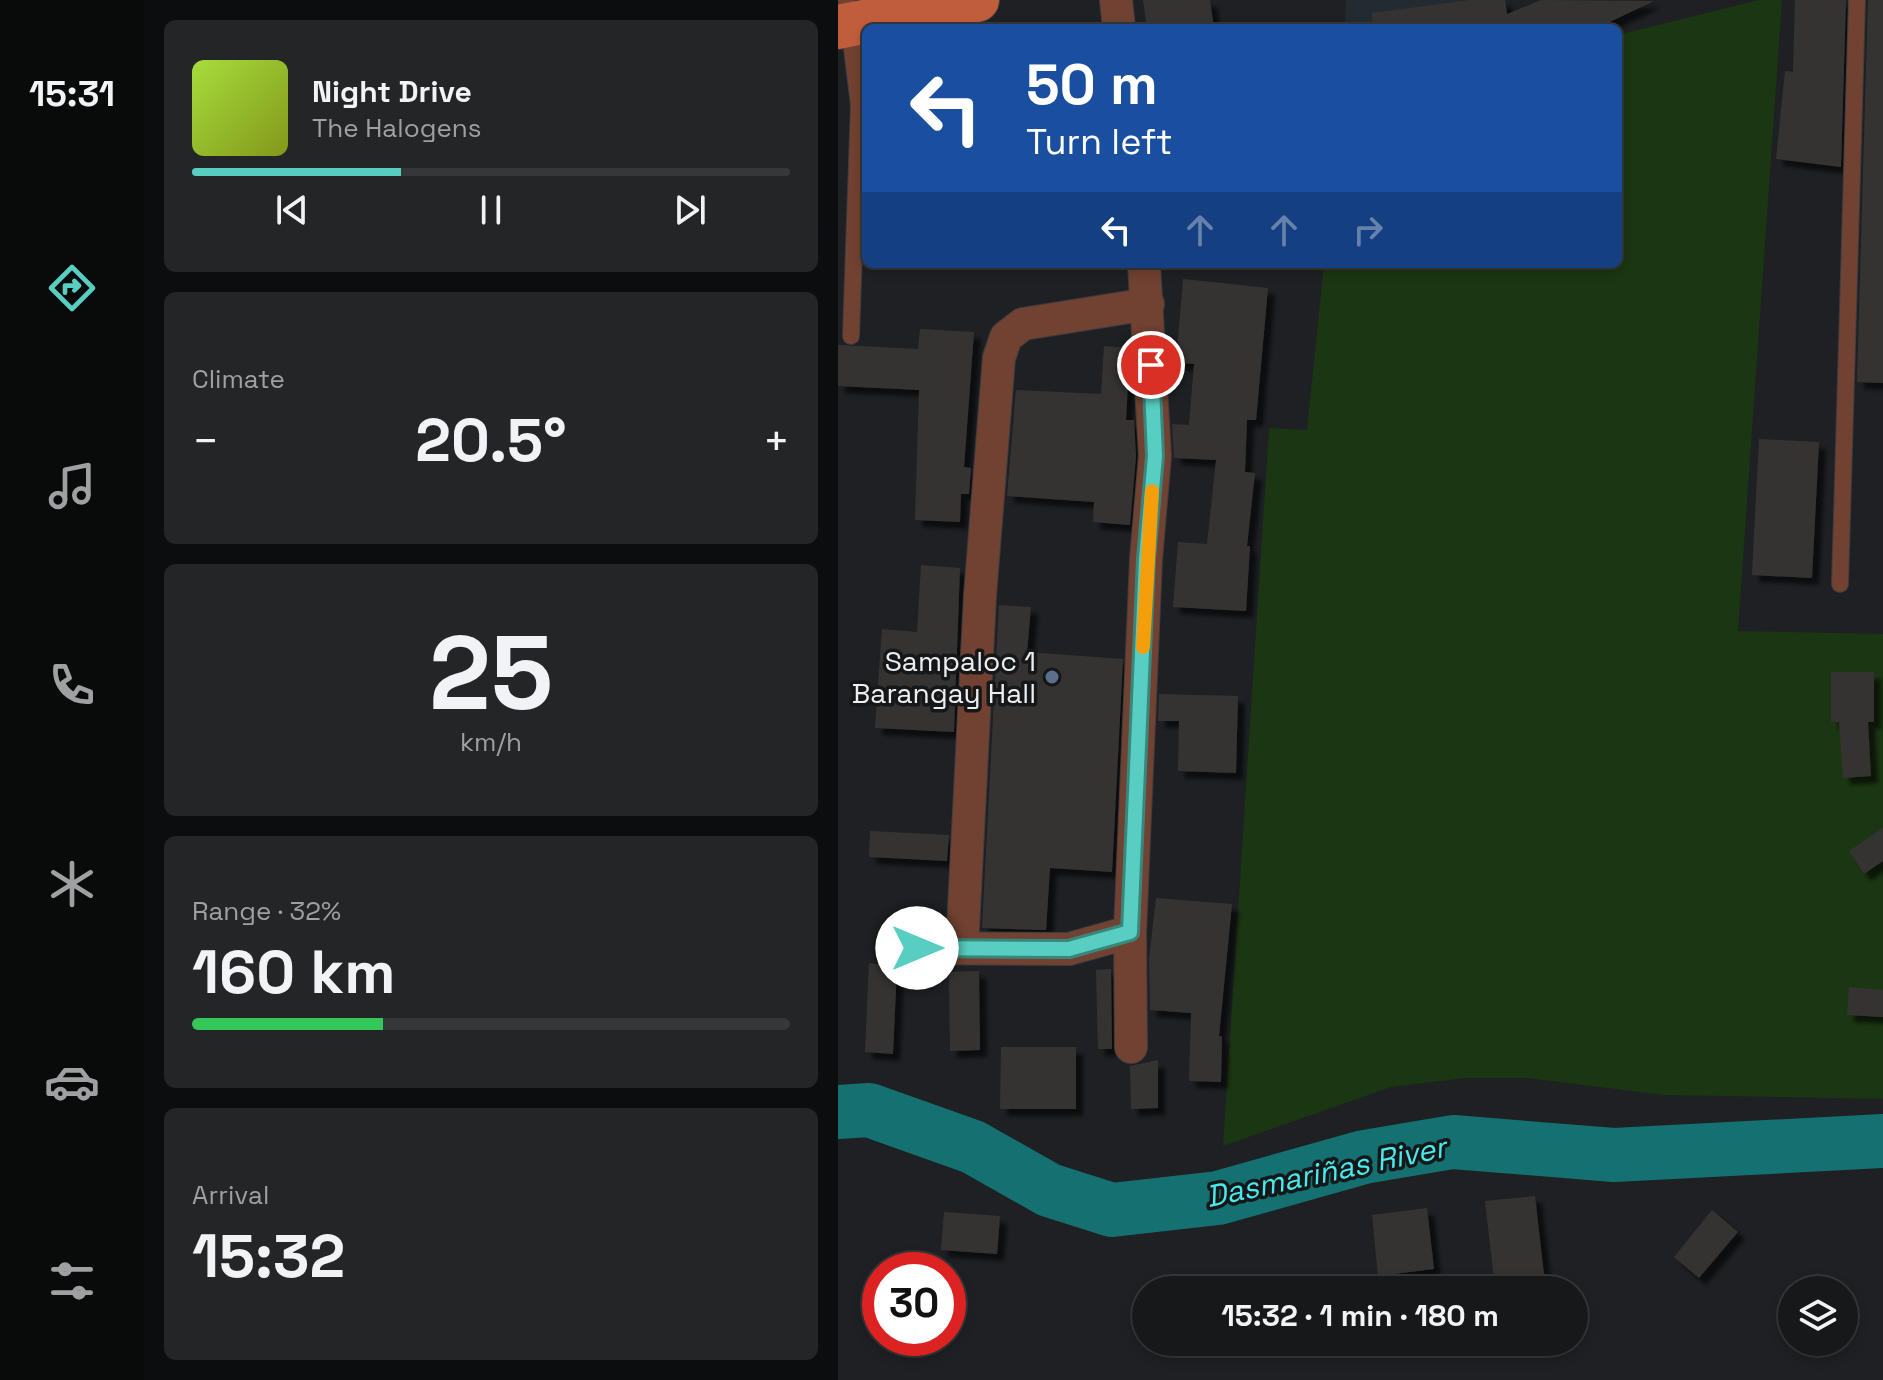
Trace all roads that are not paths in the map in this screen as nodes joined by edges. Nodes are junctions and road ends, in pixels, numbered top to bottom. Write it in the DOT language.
graph roads {
  1 [pos="977,0"];
  2 [pos="1116,0"];
  3 [pos="1857,0"];
  4 [pos="845,17"];
  5 [pos="1119,24"];
  6 [pos="1144,268"];
  7 [pos="1148,304"];
  8 [pos="851,336"];
  9 [pos="1840,584"];
  10 [pos="1130,932"];
  11 [pos="895,948"];
  12 [pos="962,948"];
  13 [pos="1131,1047"];
  1 -- 4 [label="main road"];
  2 -- 5 [label="street"];
  3 -- 9 [label="lane"];
  4 -- 8 [label="lane"];
  6 -- 7 [label="street"];
  7 -- 10 [label="street"];
  7 -- 12 [label="street"];
  10 -- 12 [label="street"];
  10 -- 13 [label="street"];
  11 -- 12 [label="street"];
}
